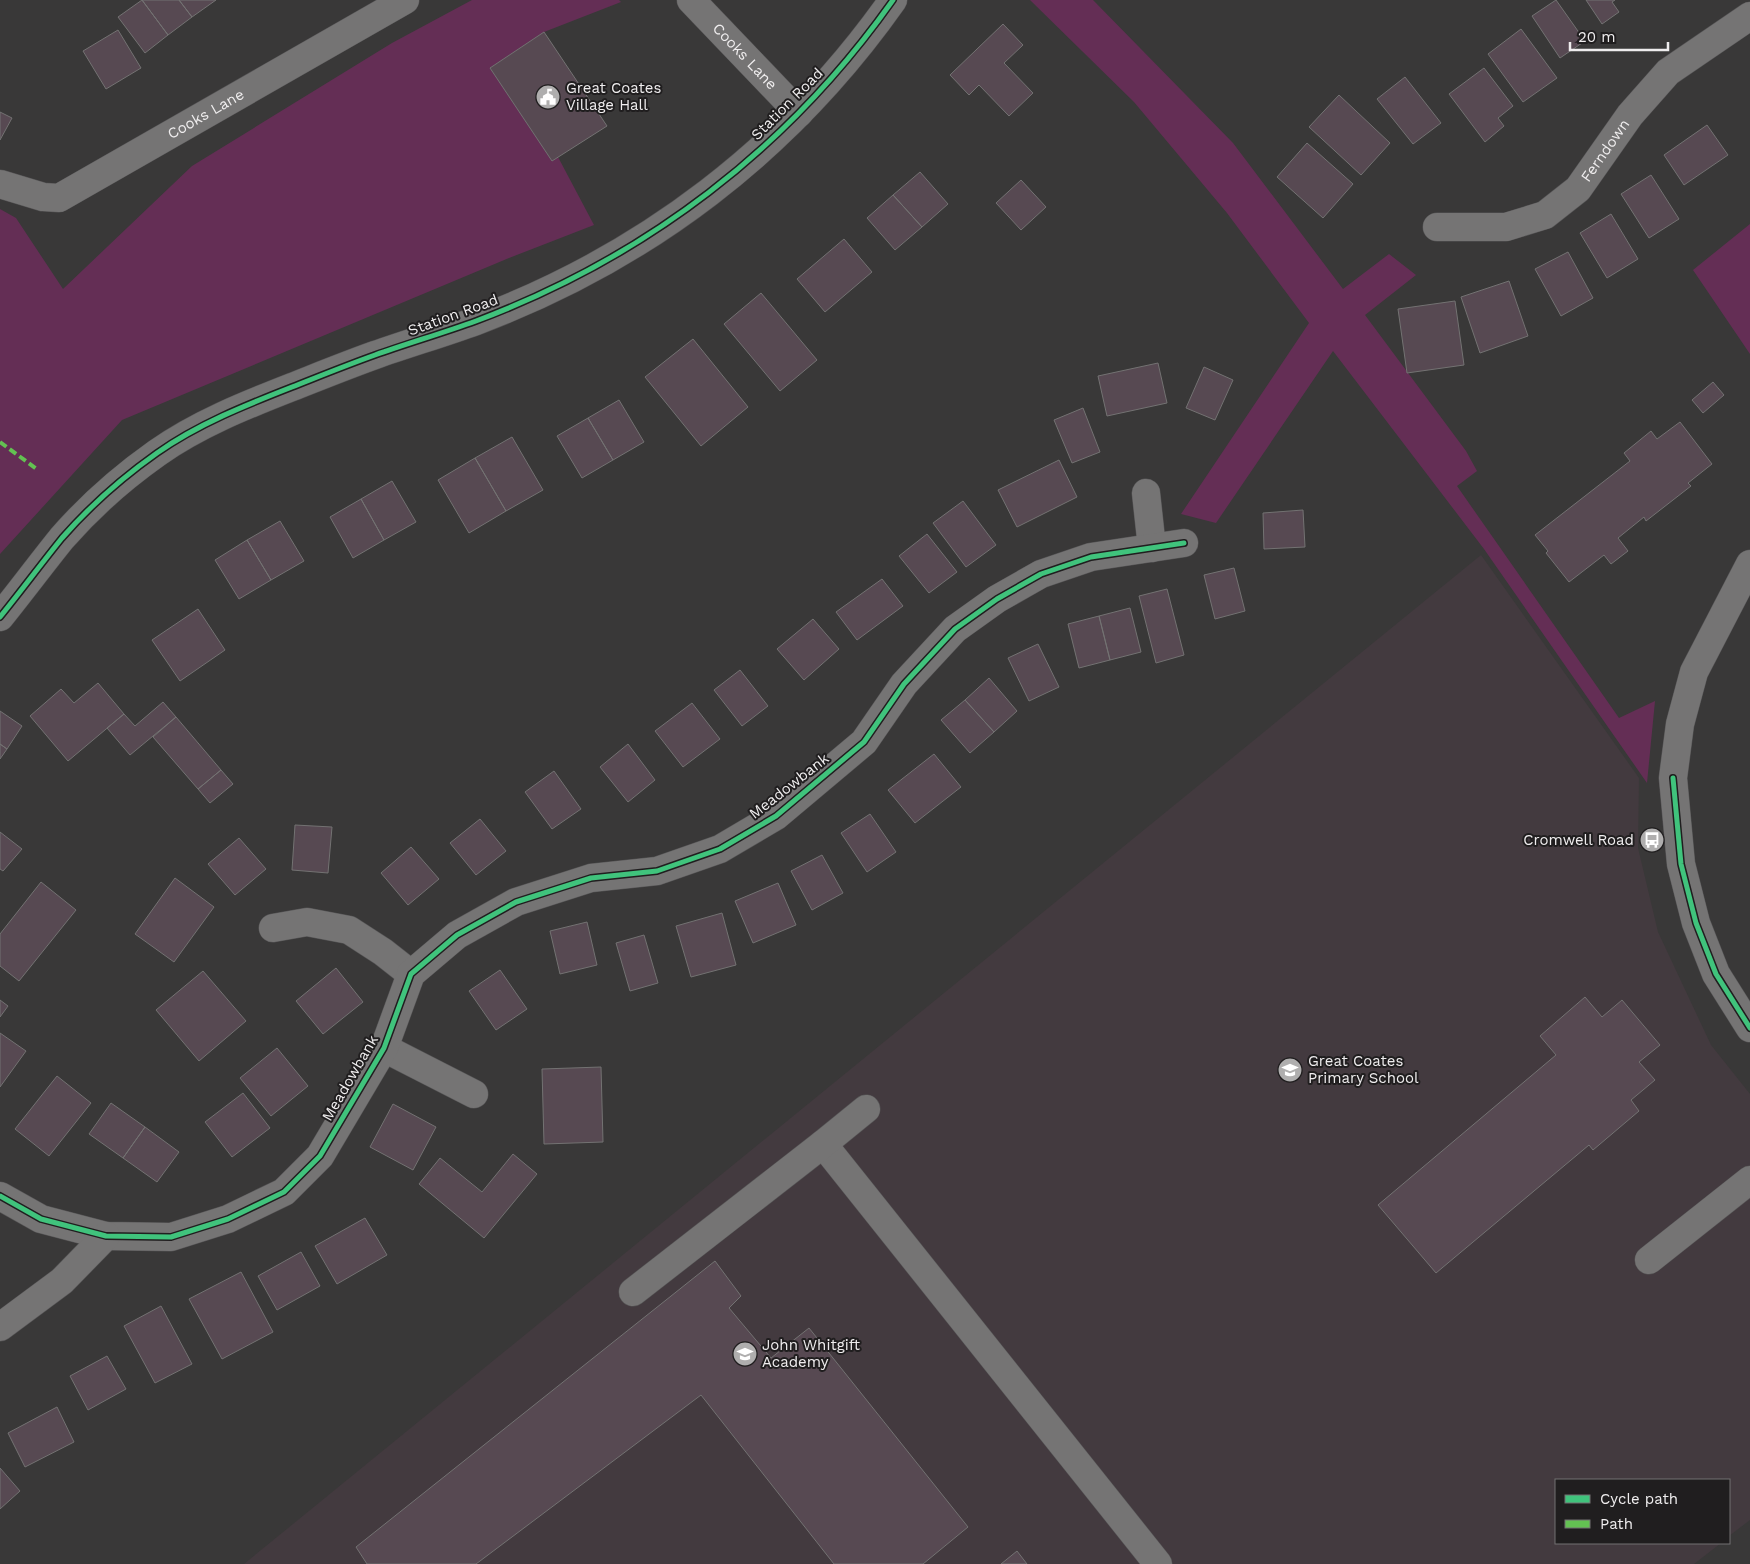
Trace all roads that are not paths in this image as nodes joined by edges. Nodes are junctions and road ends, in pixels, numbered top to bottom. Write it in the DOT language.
graph roads {
  1 [pos="405,0"];
  2 [pos="691,0"];
  3 [pos="893,0"];
  4 [pos="1750,16"];
  5 [pos="799,113"];
  6 [pos="0,184"];
  7 [pos="1437,227"];
  8 [pos="1146,493"];
  9 [pos="1184,543"];
  10 [pos="1152,548"];
  11 [pos="1750,564"];
  12 [pos="0,617"];
  13 [pos="273,928"];
  14 [pos="411,974"];
  15 [pos="1750,1028"];
  16 [pos="384,1048"];
  17 [pos="474,1094"];
  18 [pos="866,1109"];
  19 [pos="823,1144"];
  20 [pos="1750,1180"];
  21 [pos="0,1196"];
  22 [pos="106,1236"];
  23 [pos="1649,1260"];
  24 [pos="633,1292"];
  25 [pos="0,1327"];
  26 [pos="1158,1564"];
  1 -- 6 [label="street, Cooks Lane"];
  2 -- 5 [label="street, Cooks Lane"];
  3 -- 5 [label="street, Station Road"];
  4 -- 7 [label="street, Ferndown"];
  5 -- 12 [label="street, Station Road"];
  8 -- 10 [label="street"];
  9 -- 10 [label="street, Meadowbank"];
  10 -- 14 [label="street, Meadowbank"];
  11 -- 15 [label="street"];
  13 -- 14 [label="street"];
  14 -- 16 [label="street, Meadowbank"];
  16 -- 17 [label="street, Meadowbank"];
  16 -- 22 [label="street, Meadowbank"];
  18 -- 19 [label="street"];
  19 -- 24 [label="street"];
  19 -- 26 [label="street"];
  20 -- 23 [label="street"];
  21 -- 22 [label="street, Meadowbank"];
  22 -- 25 [label="street"];
}
